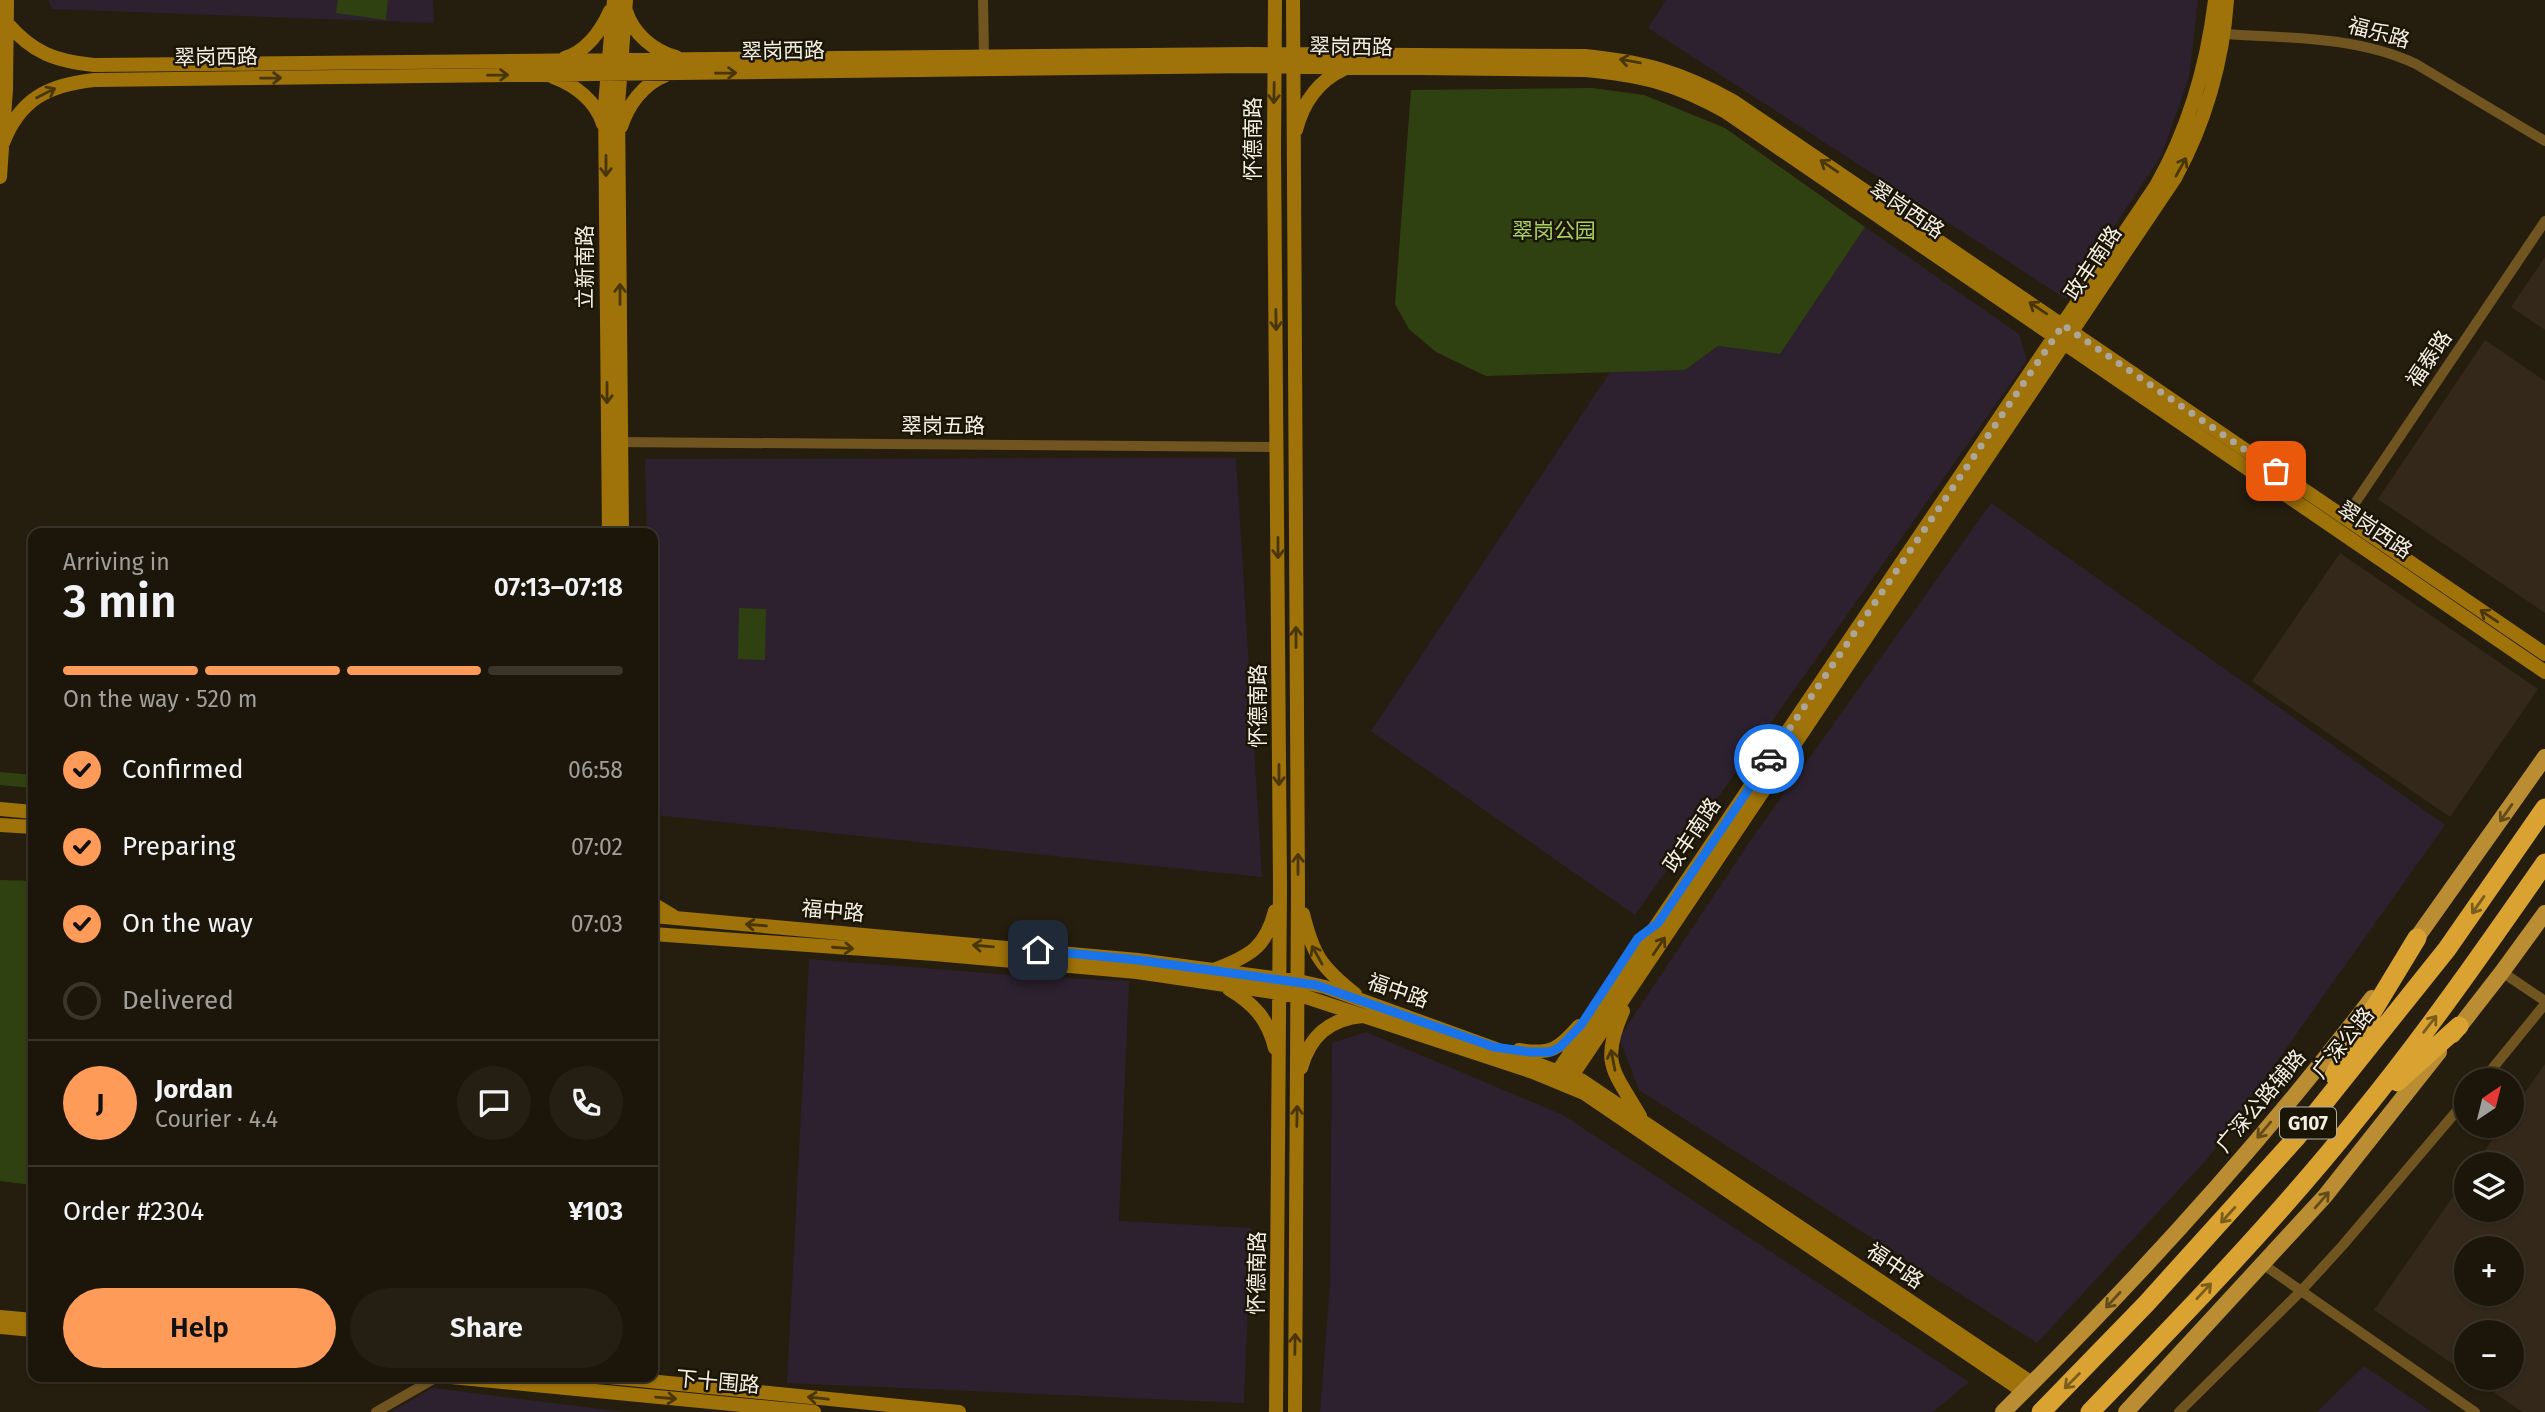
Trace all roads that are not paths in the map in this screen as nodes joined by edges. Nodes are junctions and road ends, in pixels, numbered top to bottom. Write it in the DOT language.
graph roads {
  1 [pos="6,0"];
  2 [pos="983,0"];
  3 [pos="1275,0"];
  4 [pos="1293,0"];
  5 [pos="2215,0"];
  6 [pos="2227,0"];
  7 [pos="620,2"];
  8 [pos="7,23"];
  9 [pos="2223,34"];
  10 [pos="984,57"];
  11 [pos="684,60"];
  12 [pos="1275,60"];
  13 [pos="1293,60"];
  14 [pos="553,61"];
  15 [pos="615,67"];
  16 [pos="1349,68"];
  17 [pos="672,73"];
  18 [pos="545,75"];
  19 [pos="612,134"];
  20 [pos="2545,141"];
  21 [pos="3,143"];
  22 [pos="1292,145"];
  23 [pos="0,177"];
  24 [pos="2545,221"];
  25 [pos="2064,334"];
  26 [pos="614,442"];
  27 [pos="1277,447"];
  28 [pos="2345,518"];
  29 [pos="609,528"];
  30 [pos="621,528"];
  31 [pos="2537,655"];
  32 [pos="2545,672"];
  33 [pos="2545,757"];
  34 [pos="2545,808"];
  35 [pos="0,809"];
  36 [pos="28,812"];
  37 [pos="0,825"];
  38 [pos="28,827"];
  39 [pos="2545,863"];
  40 [pos="1280,885"];
  41 [pos="1298,892"];
  42 [pos="658,907"];
  43 [pos="2545,913"];
  44 [pos="658,916"];
  45 [pos="698,920"];
  46 [pos="1658,923"];
  47 [pos="658,934"];
  48 [pos="668,935"];
  49 [pos="658,938"];
  50 [pos="2417,938"];
  51 [pos="1214,970"];
  52 [pos="2502,972"];
  53 [pos="1640,974"];
  54 [pos="1222,985"];
  55 [pos="1280,986"];
  56 [pos="1298,988"];
  57 [pos="2545,1002"];
  58 [pos="1365,1008"];
  59 [pos="2459,1026"];
  60 [pos="1494,1047"];
  61 [pos="2493,1068"];
  62 [pos="1280,1074"];
  63 [pos="1562,1077"];
  64 [pos="1297,1090"];
  65 [pos="2454,1114"];
  66 [pos="2360,1116"];
  67 [pos="1643,1121"];
  68 [pos="2296,1138"];
  69 [pos="2264,1265"];
  70 [pos="2301,1291"];
  71 [pos="0,1317"];
  72 [pos="28,1320"];
  73 [pos="0,1327"];
  74 [pos="28,1330"];
  75 [pos="428,1382"];
  76 [pos="501,1382"];
  77 [pos="619,1382"];
  78 [pos="658,1382"];
  79 [pos="2028,1387"];
  80 [pos="621,1394"];
  81 [pos="376,1412"];
  82 [pos="814,1412"];
  83 [pos="959,1412"];
  84 [pos="1276,1412"];
  85 [pos="1295,1412"];
  86 [pos="2003,1412"];
  87 [pos="2041,1412"];
  88 [pos="2090,1412"];
  89 [pos="2126,1412"];
  90 [pos="2179,1412"];
  91 [pos="2474,1412"];
  1 -- 8 [label="main road"];
  2 -- 10 [label="street"];
  3 -- 12 [label="main road, 怀德南路"];
  4 -- 13 [label="main road, 怀德南路"];
  5 -- 25 [label="main road, 政丰南路"];
  6 -- 9 [label="main road, 政丰南路"];
  7 -- 11 [label="main road"];
  7 -- 14 [label="main road"];
  7 -- 15 [label="main road, 立新南路"];
  8 -- 14 [label="main road, 翠岗西路"];
  8 -- 21 [label="main road"];
  9 -- 20 [label="street, 福乐路"];
  25 -- 9 [label="main road, 政丰南路, one-way"];
  10 -- 11 [label="main road, 翠岗西路"];
  10 -- 12 [label="main road, 翠岗西路"];
  11 -- 15 [label="main road, 翠岗西路"];
  12 -- 13 [label="main road, 翠岗西路"];
  17 -- 12 [label="main road, 翠岗西路, one-way"];
  12 -- 27 [label="main road, 怀德南路, one-way"];
  13 -- 16 [label="main road, 翠岗西路"];
  13 -- 22 [label="main road, 怀德南路"];
  25 -- 13 [label="main road, 翠岗西路, one-way"];
  14 -- 15 [label="main road, 翠岗西路"];
  15 -- 17 [label="main road, 翠岗西路"];
  15 -- 18 [label="main road, 翠岗西路"];
  15 -- 19 [label="main road, 立新南路"];
  16 -- 22 [label="main road"];
  16 -- 25 [label="main road, 翠岗西路"];
  17 -- 19 [label="main road"];
  18 -- 19 [label="main road"];
  21 -- 18 [label="main road, 翠岗西路, one-way"];
  19 -- 26 [label="main road, 立新南路"];
  21 -- 23 [label="main road"];
  41 -- 22 [label="main road, 怀德南路, one-way"];
  24 -- 28 [label="street, 福泰路"];
  25 -- 28 [label="main road, 翠岗西路"];
  25 -- 31 [label="main road, 翠岗西路"];
  25 -- 46 [label="main road, 政丰南路"];
  53 -- 25 [label="main road, 政丰南路, one-way"];
  26 -- 27 [label="street, 翠岗五路"];
  26 -- 29 [label="main road, 立新南路"];
  26 -- 30 [label="main road, 立新南路"];
  27 -- 40 [label="main road, 怀德南路, one-way"];
  31 -- 28 [label="main road, 翠岗西路, one-way"];
  31 -- 32 [label="main road, 翠岗西路"];
  33 -- 50 [label="main road, 广深公路辅路, one-way"];
  34 -- 68 [label="highway, 广深公路 / G107, one-way"];
  35 -- 36 [label="main road"];
  37 -- 38 [label="main road"];
  66 -- 39 [label="highway, G107, one-way"];
  40 -- 51 [label="main road"];
  40 -- 55 [label="main road, 怀德南路"];
  41 -- 56 [label="main road, 怀德南路"];
  58 -- 41 [label="main road, one-way"];
  42 -- 45 [label="main road"];
  43 -- 52 [label="main road"];
  44 -- 45 [label="main road, 福中路"];
  51 -- 45 [label="main road, 福中路, one-way"];
  46 -- 60 [label="main road"];
  46 -- 63 [label="main road, 政丰南路"];
  47 -- 48 [label="main road, 福中路"];
  48 -- 49 [label="main road"];
  48 -- 54 [label="main road, 福中路, one-way"];
  50 -- 68 [label="highway"];
  50 -- 79 [label="main road, 广深公路辅路, one-way"];
  51 -- 55 [label="main road, 福中路"];
  52 -- 57 [label="street"];
  52 -- 59 [label="main road"];
  53 -- 63 [label="main road, 政丰南路"];
  67 -- 53 [label="main road, one-way"];
  54 -- 55 [label="main road, 福中路"];
  54 -- 62 [label="main road"];
  55 -- 56 [label="main road, 福中路"];
  55 -- 62 [label="main road, 怀德南路"];
  56 -- 58 [label="main road, 福中路"];
  56 -- 64 [label="main road, 怀德南路"];
  57 -- 61 [label="street"];
  58 -- 60 [label="main road, 福中路"];
  58 -- 63 [label="main road, 福中路"];
  58 -- 64 [label="main road"];
  59 -- 66 [label="highway"];
  69 -- 59 [label="main road, one-way"];
  60 -- 63 [label="main road, 福中路"];
  62 -- 84 [label="main road, 怀德南路"];
  63 -- 67 [label="main road, 福中路"];
  63 -- 79 [label="main road, 福中路"];
  85 -- 64 [label="main road, 怀德南路, one-way"];
  65 -- 70 [label="street"];
  88 -- 66 [label="highway, G107, one-way"];
  67 -- 79 [label="main road, 福中路"];
  68 -- 87 [label="highway, 广深公路 / G107, one-way"];
  69 -- 70 [label="street"];
  69 -- 89 [label="main road"];
  70 -- 90 [label="street"];
  70 -- 91 [label="street"];
  71 -- 72 [label="main road"];
  73 -- 74 [label="main road"];
  75 -- 81 [label="street"];
  76 -- 80 [label="main road, 下十围路"];
  77 -- 80 [label="main road"];
  83 -- 78 [label="main road, 下十围路, one-way"];
  79 -- 86 [label="main road, 广深公路辅路"];
  80 -- 82 [label="main road, 下十围路, one-way"];
}
